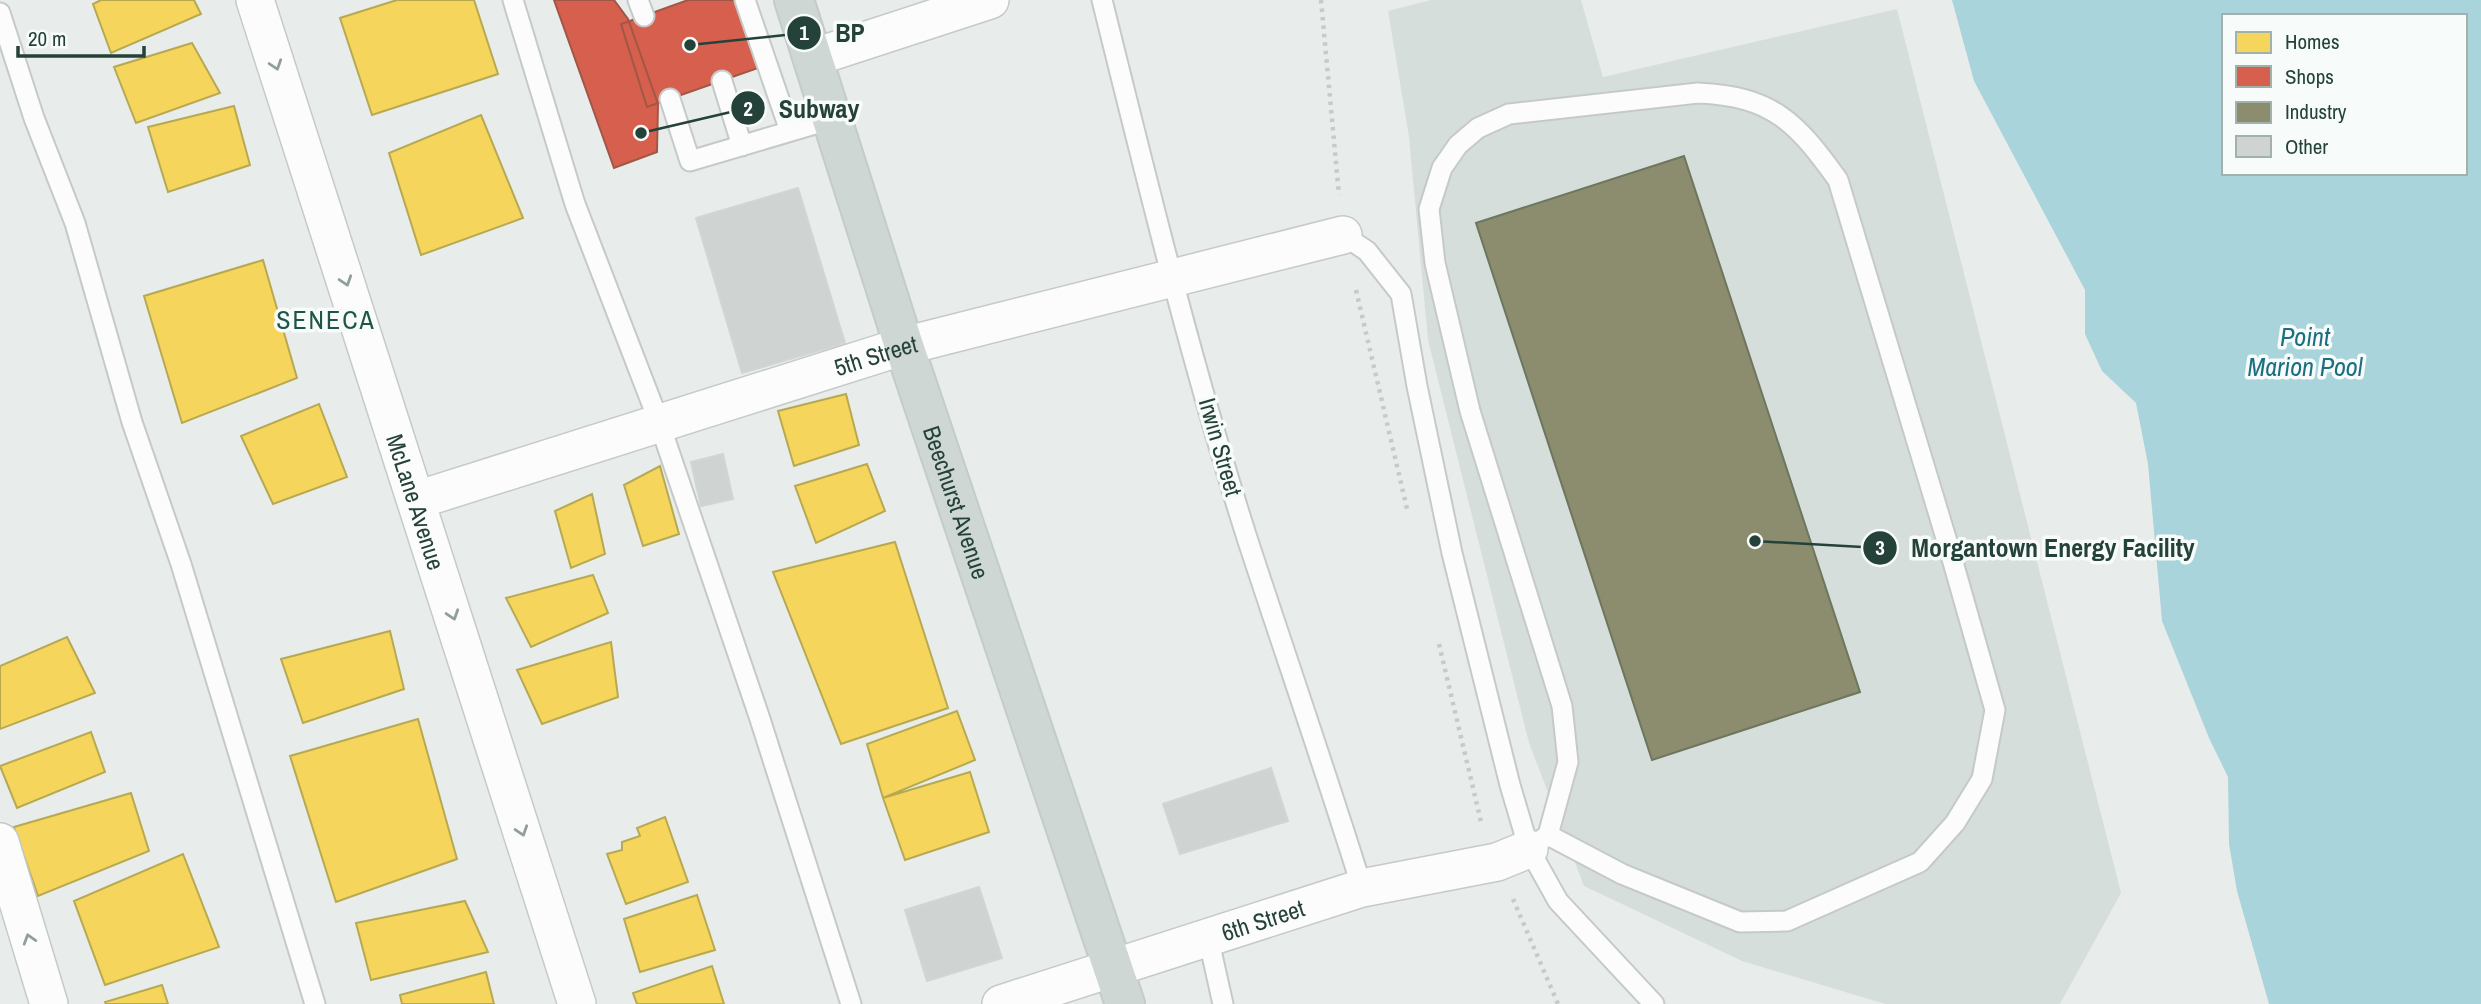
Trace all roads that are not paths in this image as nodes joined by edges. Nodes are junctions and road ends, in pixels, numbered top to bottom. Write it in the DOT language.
graph roads {
  1 [pos="255,0"];
  2 [pos="513,0"];
  3 [pos="745,0"];
  4 [pos="794,0"];
  5 [pos="990,0"];
  6 [pos="1102,0"];
  7 [pos="0,12"];
  8 [pos="812,58"];
  9 [pos="722,80"];
  10 [pos="670,99"];
  11 [pos="832,119"];
  12 [pos="790,131"];
  13 [pos="742,146"];
  14 [pos="1343,235"];
  15 [pos="1171,277"];
  16 [pos="904,346"];
  17 [pos="659,422"];
  18 [pos="417,500"];
  19 [pos="0,842"];
  20 [pos="1538,842"];
  21 [pos="1362,888"];
  22 [pos="1208,937"];
  23 [pos="1113,968"];
  24 [pos="49,1004"];
  25 [pos="315,1004"];
  26 [pos="577,1004"];
  27 [pos="851,1004"];
  28 [pos="1001,1004"];
  29 [pos="1125,1004"];
  30 [pos="1223,1004"];
  31 [pos="1654,1004"];
  1 -- 18 [label="street, McLane Avenue, one-way"];
  2 -- 17 [label="lane"];
  3 -- 12 [label="lane"];
  4 -- 8 [label="main road, Beechurst Avenue"];
  5 -- 8 [label="street"];
  6 -- 15 [label="lane, Irwin Street"];
  7 -- 25 [label="lane"];
  8 -- 11 [label="main road, Beechurst Avenue"];
  9 -- 13 [label="lane"];
  10 -- 13 [label="lane"];
  11 -- 12 [label="lane"];
  11 -- 16 [label="main road, Beechurst Avenue"];
  12 -- 13 [label="lane"];
  14 -- 15 [label="street, 5th Street"];
  14 -- 20 [label="lane"];
  15 -- 16 [label="street, 5th Street"];
  15 -- 21 [label="lane, Irwin Street"];
  16 -- 17 [label="street, 5th Street"];
  16 -- 23 [label="main road, Beechurst Avenue"];
  17 -- 18 [label="street, 5th Street"];
  17 -- 27 [label="lane"];
  18 -- 26 [label="street, McLane Avenue, one-way"];
  24 -- 19 [label="street, one-way"];
  20 -- 20 [label="lane"];
  20 -- 21 [label="street, 6th Street"];
  20 -- 31 [label="lane"];
  21 -- 22 [label="street, 6th Street"];
  22 -- 23 [label="street, 6th Street"];
  22 -- 30 [label="lane"];
  23 -- 28 [label="street, 6th Street"];
  23 -- 29 [label="main road, Beechurst Avenue"];
}
